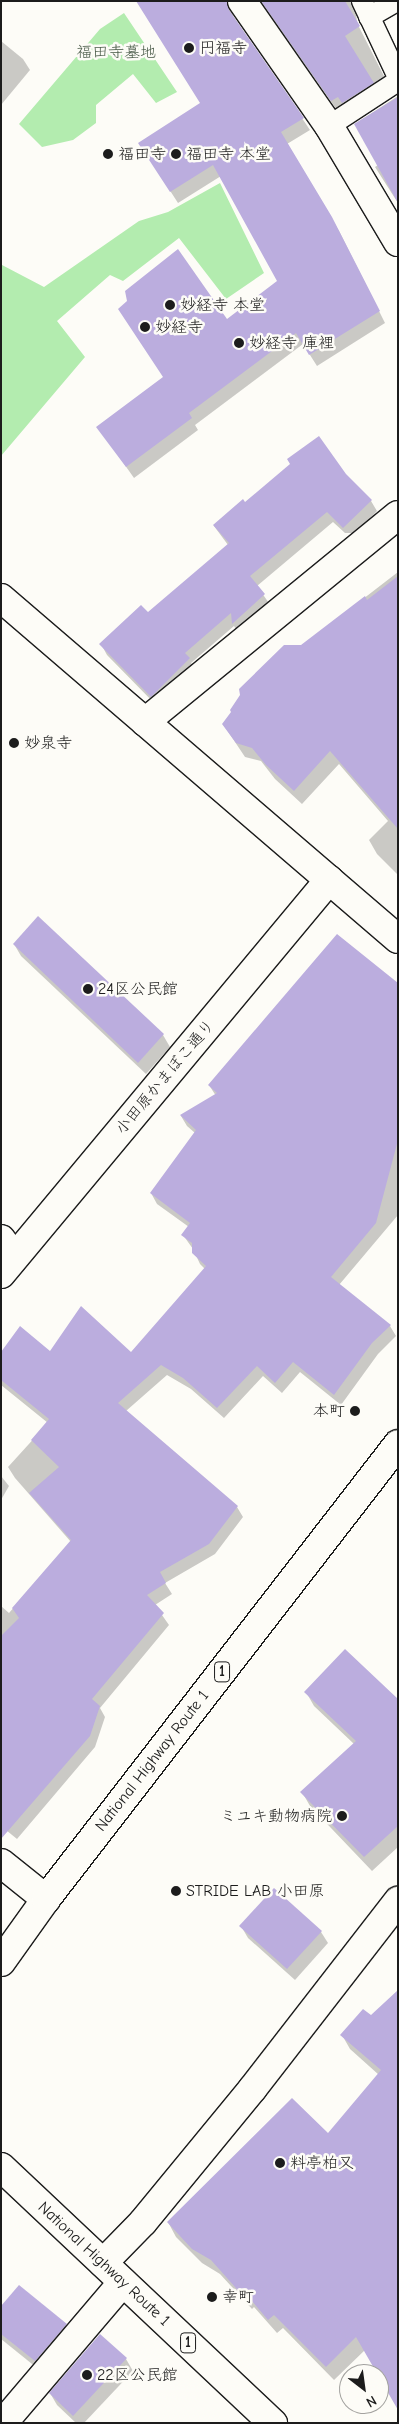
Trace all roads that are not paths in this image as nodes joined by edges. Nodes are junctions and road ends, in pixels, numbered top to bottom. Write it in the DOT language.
graph roads {
  1 [pos="242,1"];
  2 [pos="397,1"];
  3 [pos="365,9"];
  4 [pos="398,77"];
  5 [pos="398,81"];
  6 [pos="329,126"];
  7 [pos="398,242"];
  8 [pos="398,515"];
  9 [pos="1,598"];
  10 [pos="145,722"];
  11 [pos="329,880"];
  12 [pos="398,939"];
  13 [pos="6,1257"];
  14 [pos="398,1444"];
  15 [pos="1,1863"];
  16 [pos="46,1899"];
  17 [pos="398,1902"];
  18 [pos="1,1962"];
  19 [pos="1,2167"];
  20 [pos="103,2263"];
  21 [pos="123,2282"];
  22 [pos="3,2423"];
  23 [pos="273,2423"];
  1 -- 6 [label="main road"];
  2 -- 3 [label="lane"];
  3 -- 4 [label="lane"];
  5 -- 6 [label="lane"];
  6 -- 7 [label="main road"];
  8 -- 10 [label="main road"];
  9 -- 10 [label="main road"];
  10 -- 11 [label="main road"];
  11 -- 12 [label="main road"];
  11 -- 13 [label="main road, 小田原かまぼこ通り"];
  14 -- 16 [label="main road, National Highway Route 1 / 1"];
  15 -- 16 [label="main road"];
  16 -- 18 [label="main road, National Highway Route 1 / 1"];
  17 -- 20 [label="main road"];
  19 -- 20 [label="main road, National Highway Route 1 / 1"];
  20 -- 21 [label="main road, National Highway Route 1 / 1"];
  21 -- 22 [label="main road"];
  21 -- 23 [label="main road, National Highway Route 1 / 1"];
}
